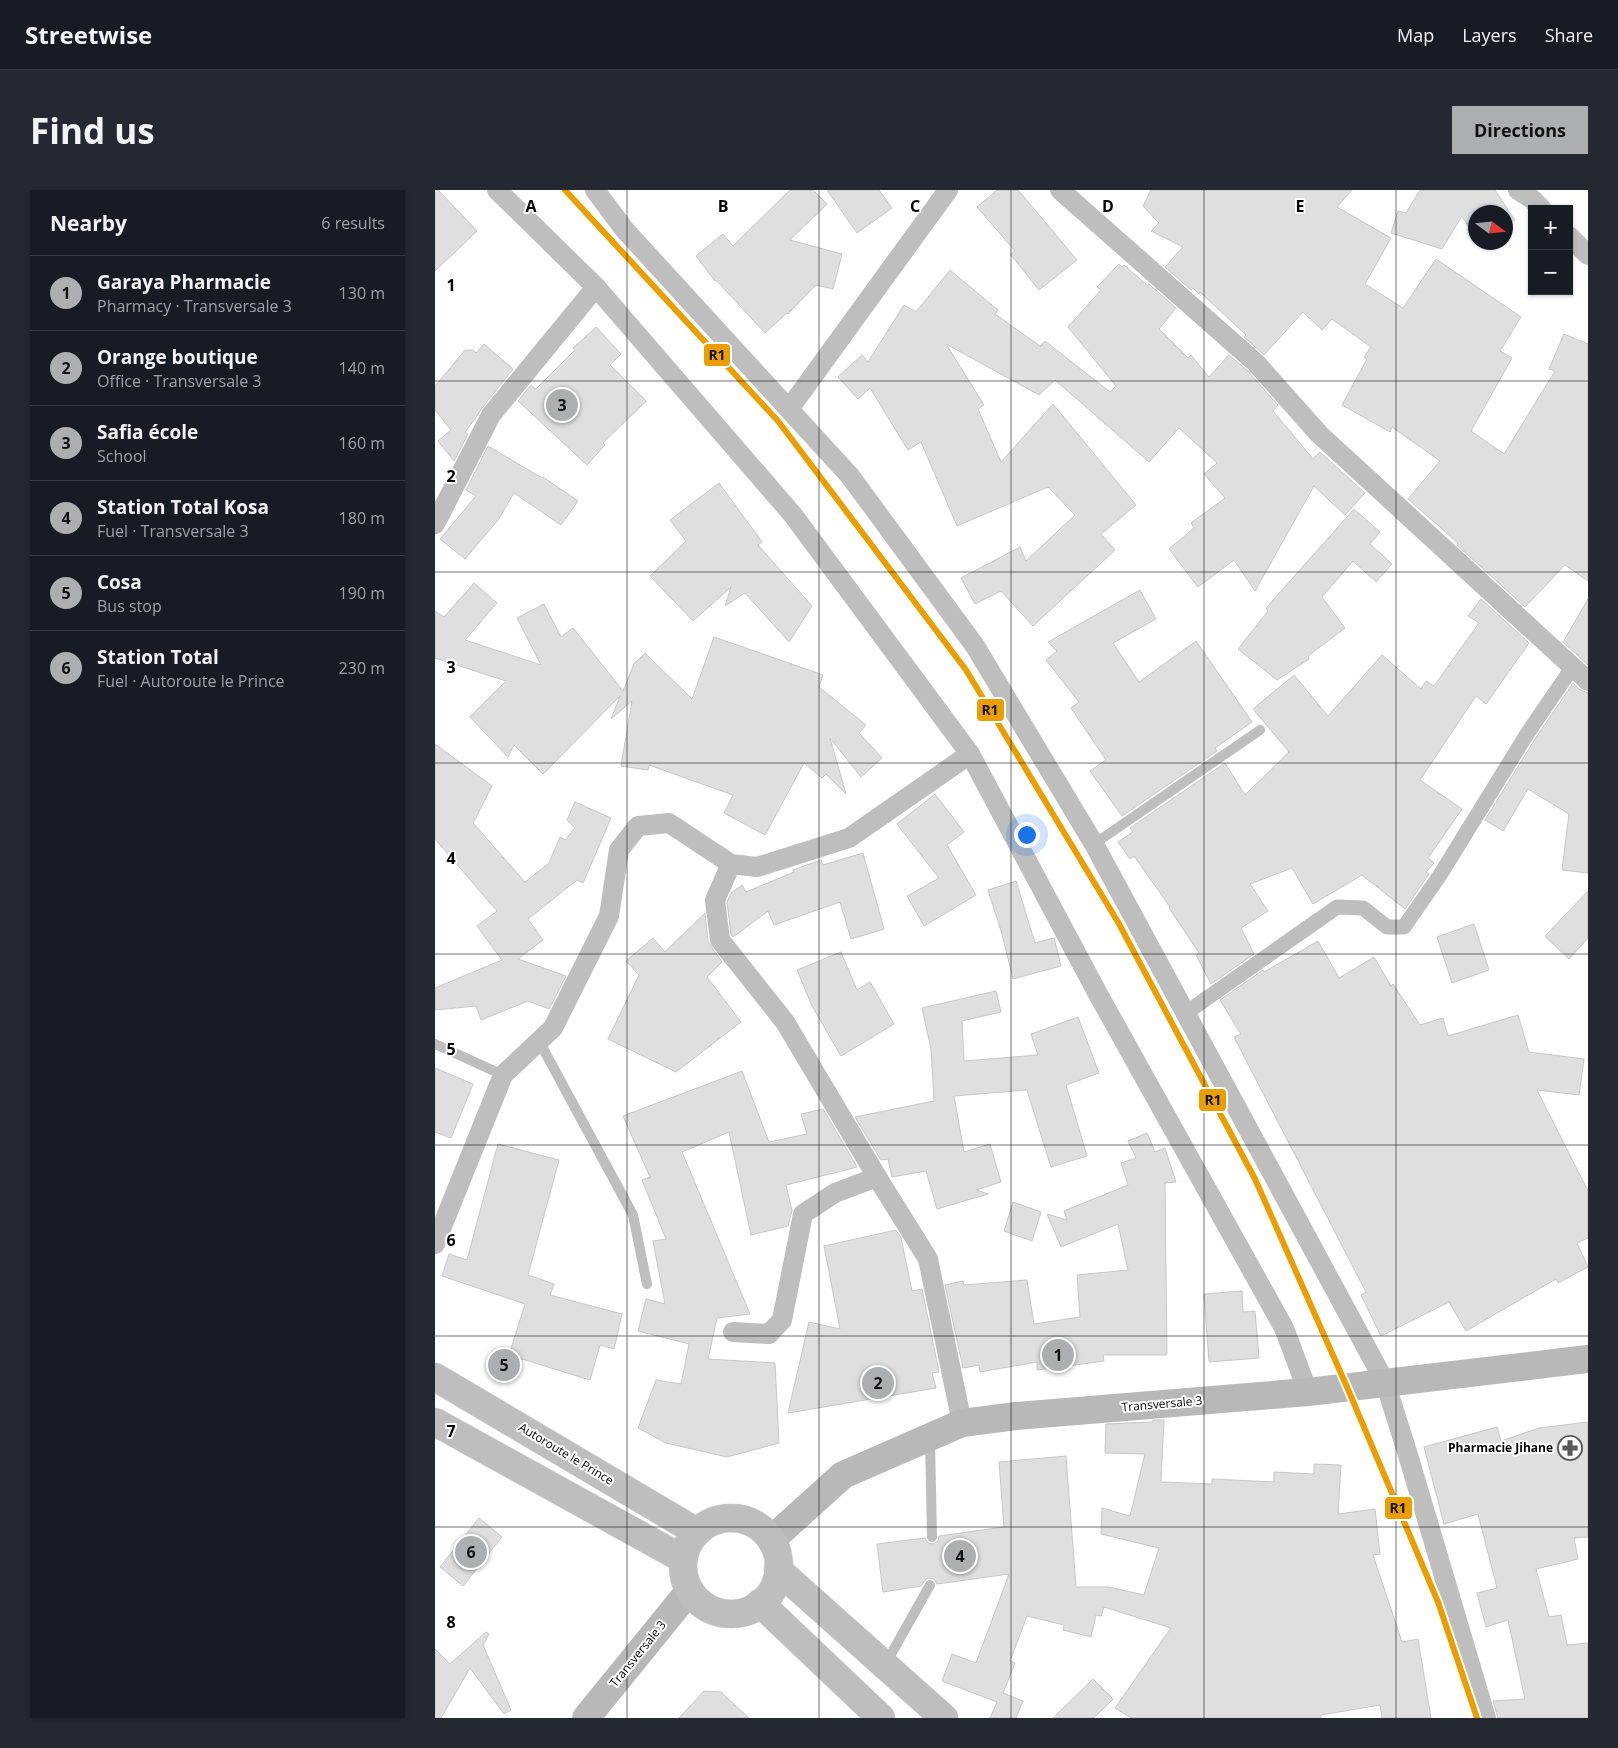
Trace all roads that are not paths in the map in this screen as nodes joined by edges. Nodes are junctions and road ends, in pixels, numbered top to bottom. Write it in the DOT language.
graph roads {
  1 [pos="497,190"];
  2 [pos="595,190"];
  3 [pos="949,190"];
  4 [pos="1059,190"];
  5 [pos="1518,190"];
  6 [pos="1538,205"];
  7 [pos="1573,240"];
  8 [pos="1588,255"];
  9 [pos="596,288"];
  10 [pos="789,409"];
  11 [pos="435,524"];
  12 [pos="1572,668"];
  13 [pos="1588,681"];
  14 [pos="1260,730"];
  15 [pos="970,754"];
  16 [pos="1094,844"];
  17 [pos="731,864"];
  18 [pos="1186,1013"];
  19 [pos="539,1041"];
  20 [pos="435,1044"];
  21 [pos="503,1075"];
  22 [pos="877,1177"];
  23 [pos="435,1244"];
  24 [pos="647,1284"];
  25 [pos="733,1332"];
  26 [pos="1588,1359"];
  27 [pos="435,1377"];
  28 [pos="1385,1382"];
  29 [pos="1308,1392"];
  30 [pos="435,1422"];
  31 [pos="961,1423"];
  32 [pos="930,1437"];
  33 [pos="697,1532"];
  34 [pos="933,1537"];
  35 [pos="771,1540"];
  36 [pos="683,1559"];
  37 [pos="778,1570"];
  38 [pos="930,1585"];
  39 [pos="690,1590"];
  40 [pos="760,1603"];
  41 [pos="885,1665"];
  42 [pos="586,1718"];
  43 [pos="881,1718"];
  44 [pos="944,1718"];
  45 [pos="1487,1718"];
  1 -- 9 [label="street"];
  2 -- 10 [label="street"];
  3 -- 10 [label="street"];
  4 -- 12 [label="street"];
  5 -- 6 [label="street"];
  7 -- 8 [label="street"];
  9 -- 11 [label="street"];
  9 -- 15 [label="street"];
  10 -- 16 [label="street"];
  12 -- 13 [label="street"];
  12 -- 18 [label="street"];
  14 -- 16 [label="lane"];
  15 -- 17 [label="street"];
  15 -- 29 [label="street"];
  16 -- 18 [label="street"];
  17 -- 19 [label="street"];
  17 -- 22 [label="street"];
  18 -- 28 [label="street"];
  19 -- 21 [label="street"];
  19 -- 24 [label="lane"];
  20 -- 21 [label="lane"];
  21 -- 23 [label="street"];
  22 -- 25 [label="street"];
  22 -- 31 [label="street"];
  26 -- 28 [label="main road, Transversale 3"];
  27 -- 33 [label="main road, Autoroute le Prince"];
  28 -- 29 [label="main road, Transversale 3"];
  28 -- 45 [label="street"];
  29 -- 31 [label="main road, Transversale 3"];
  30 -- 36 [label="main road"];
  31 -- 32 [label="main road, Transversale 3"];
  32 -- 34 [label="lane"];
  32 -- 35 [label="main road, Transversale 3"];
  33 -- 35 [label="main road"];
  33 -- 36 [label="main road"];
  35 -- 37 [label="main road"];
  36 -- 39 [label="main road"];
  37 -- 40 [label="main road"];
  37 -- 41 [label="main road"];
  38 -- 41 [label="lane"];
  39 -- 40 [label="main road"];
  39 -- 42 [label="main road, Transversale 3"];
  40 -- 43 [label="main road"];
  41 -- 44 [label="main road"];
}
